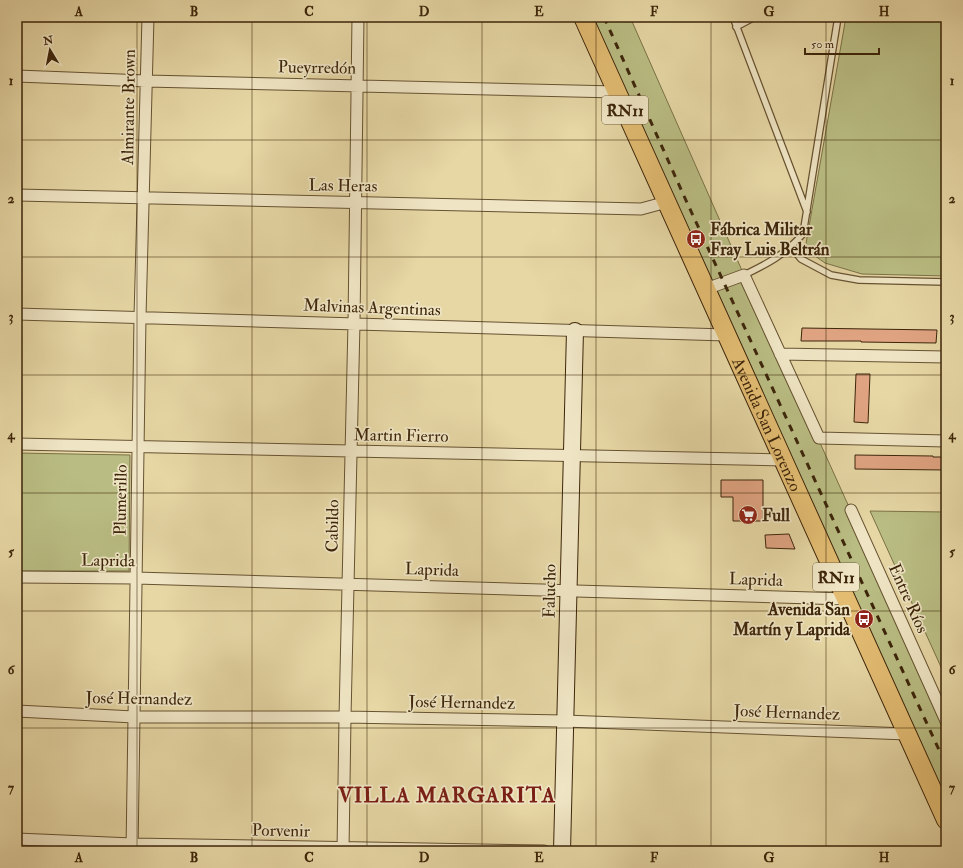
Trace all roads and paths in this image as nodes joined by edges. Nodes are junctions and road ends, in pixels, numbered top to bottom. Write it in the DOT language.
graph roads {
  1 [pos="148,17"];
  2 [pos="358,17"];
  3 [pos="583,17"];
  4 [pos="733,17"];
  5 [pos="751,17"];
  6 [pos="838,17"];
  7 [pos="736,27"];
  8 [pos="17,76"];
  9 [pos="146,81"];
  10 [pos="357,85"];
  11 [pos="616,92"];
  12 [pos="17,195"];
  13 [pos="143,198"];
  14 [pos="355,202"];
  15 [pos="667,202"];
  16 [pos="807,212"];
  17 [pos="791,247"];
  18 [pos="744,275"];
  19 [pos="946,282"];
  20 [pos="706,290"];
  21 [pos="17,314"];
  22 [pos="140,317"];
  23 [pos="354,323"];
  24 [pos="575,331"];
  25 [pos="726,334"];
  26 [pos="780,354"];
  27 [pos="946,357"];
  28 [pos="946,441"];
  29 [pos="17,444"];
  30 [pos="138,446"];
  31 [pos="351,451"];
  32 [pos="572,456"];
  33 [pos="783,460"];
  34 [pos="852,510"];
  35 [pos="17,577"];
  36 [pos="136,578"];
  37 [pos="348,584"];
  38 [pos="568,591"];
  39 [pos="846,599"];
  40 [pos="17,711"];
  41 [pos="134,717"];
  42 [pos="345,717"];
  43 [pos="565,721"];
  44 [pos="946,721"];
  45 [pos="907,734"];
  46 [pos="946,820"];
  47 [pos="17,839"];
  48 [pos="132,848"];
  49 [pos="343,850"];
  50 [pos="544,851"];
  51 [pos="562,851"];
  1 -- 9 [label="street, Almirante Brown"];
  2 -- 10 [label="street, Cabildo"];
  3 -- 11 [label="main road, RN11"];
  4 -- 7 [label="lane"];
  5 -- 7 [label="lane"];
  6 -- 16 [label="lane"];
  7 -- 16 [label="lane"];
  8 -- 9 [label="street, Pueyrredón"];
  9 -- 10 [label="street, Pueyrredón"];
  9 -- 13 [label="street, Almirante Brown"];
  10 -- 11 [label="street, Pueyrredón"];
  10 -- 14 [label="street, Cabildo"];
  11 -- 15 [label="main road, RN11"];
  12 -- 13 [label="street, Las Heras"];
  13 -- 14 [label="street, Las Heras"];
  13 -- 22 [label="street, Plumerillo"];
  14 -- 15 [label="street, Las Heras"];
  14 -- 23 [label="street, Cabildo"];
  15 -- 20 [label="main road, RN11"];
  16 -- 17 [label="lane"];
  17 -- 18 [label="lane"];
  17 -- 19 [label="lane"];
  18 -- 20 [label="street"];
  18 -- 26 [label="street"];
  20 -- 25 [label="main road, RN11"];
  21 -- 22 [label="street, Malvinas Argentinas"];
  22 -- 23 [label="street, Malvinas Argentinas"];
  22 -- 30 [label="street, Plumerillo"];
  23 -- 24 [label="street, Malvinas Argentinas"];
  23 -- 31 [label="street, Cabildo"];
  24 -- 25 [label="street, Malvinas Argentinas"];
  24 -- 32 [label="street, Falucho"];
  25 -- 33 [label="main road, Avenida San Lorenzo / RN11"];
  26 -- 27 [label="street"];
  26 -- 28 [label="street"];
  29 -- 30 [label="street, Martin Fierro"];
  30 -- 31 [label="street, Martin Fierro"];
  30 -- 36 [label="street, Plumerillo"];
  31 -- 32 [label="street, Martin Fierro"];
  31 -- 37 [label="street, Cabildo"];
  32 -- 33 [label="street, Martin Fierro"];
  32 -- 38 [label="street, Falucho"];
  33 -- 39 [label="main road, Avenida San Lorenzo / RN11"];
  34 -- 44 [label="street, Entre Ríos"];
  35 -- 36 [label="street, Laprida"];
  36 -- 37 [label="street, Laprida"];
  36 -- 41 [label="street, Plumerillo"];
  37 -- 38 [label="street, Laprida"];
  37 -- 42 [label="street, Cabildo"];
  38 -- 39 [label="street, Laprida"];
  38 -- 43 [label="street, Falucho"];
  39 -- 45 [label="main road, Avenida San Lorenzo / RN11"];
  40 -- 41 [label="street, José Hernandez"];
  41 -- 42 [label="street, José Hernandez"];
  41 -- 48 [label="street, Plumerillo"];
  42 -- 43 [label="street, José Hernandez"];
  42 -- 49 [label="street, Cabildo"];
  43 -- 45 [label="street, José Hernandez"];
  43 -- 51 [label="street, Falucho"];
  45 -- 46 [label="main road, Avenida San Lorenzo / RN11"];
  47 -- 48 [label="street, Porvenir"];
  48 -- 49 [label="street, Porvenir"];
  49 -- 50 [label="street, Porvenir"];
}
